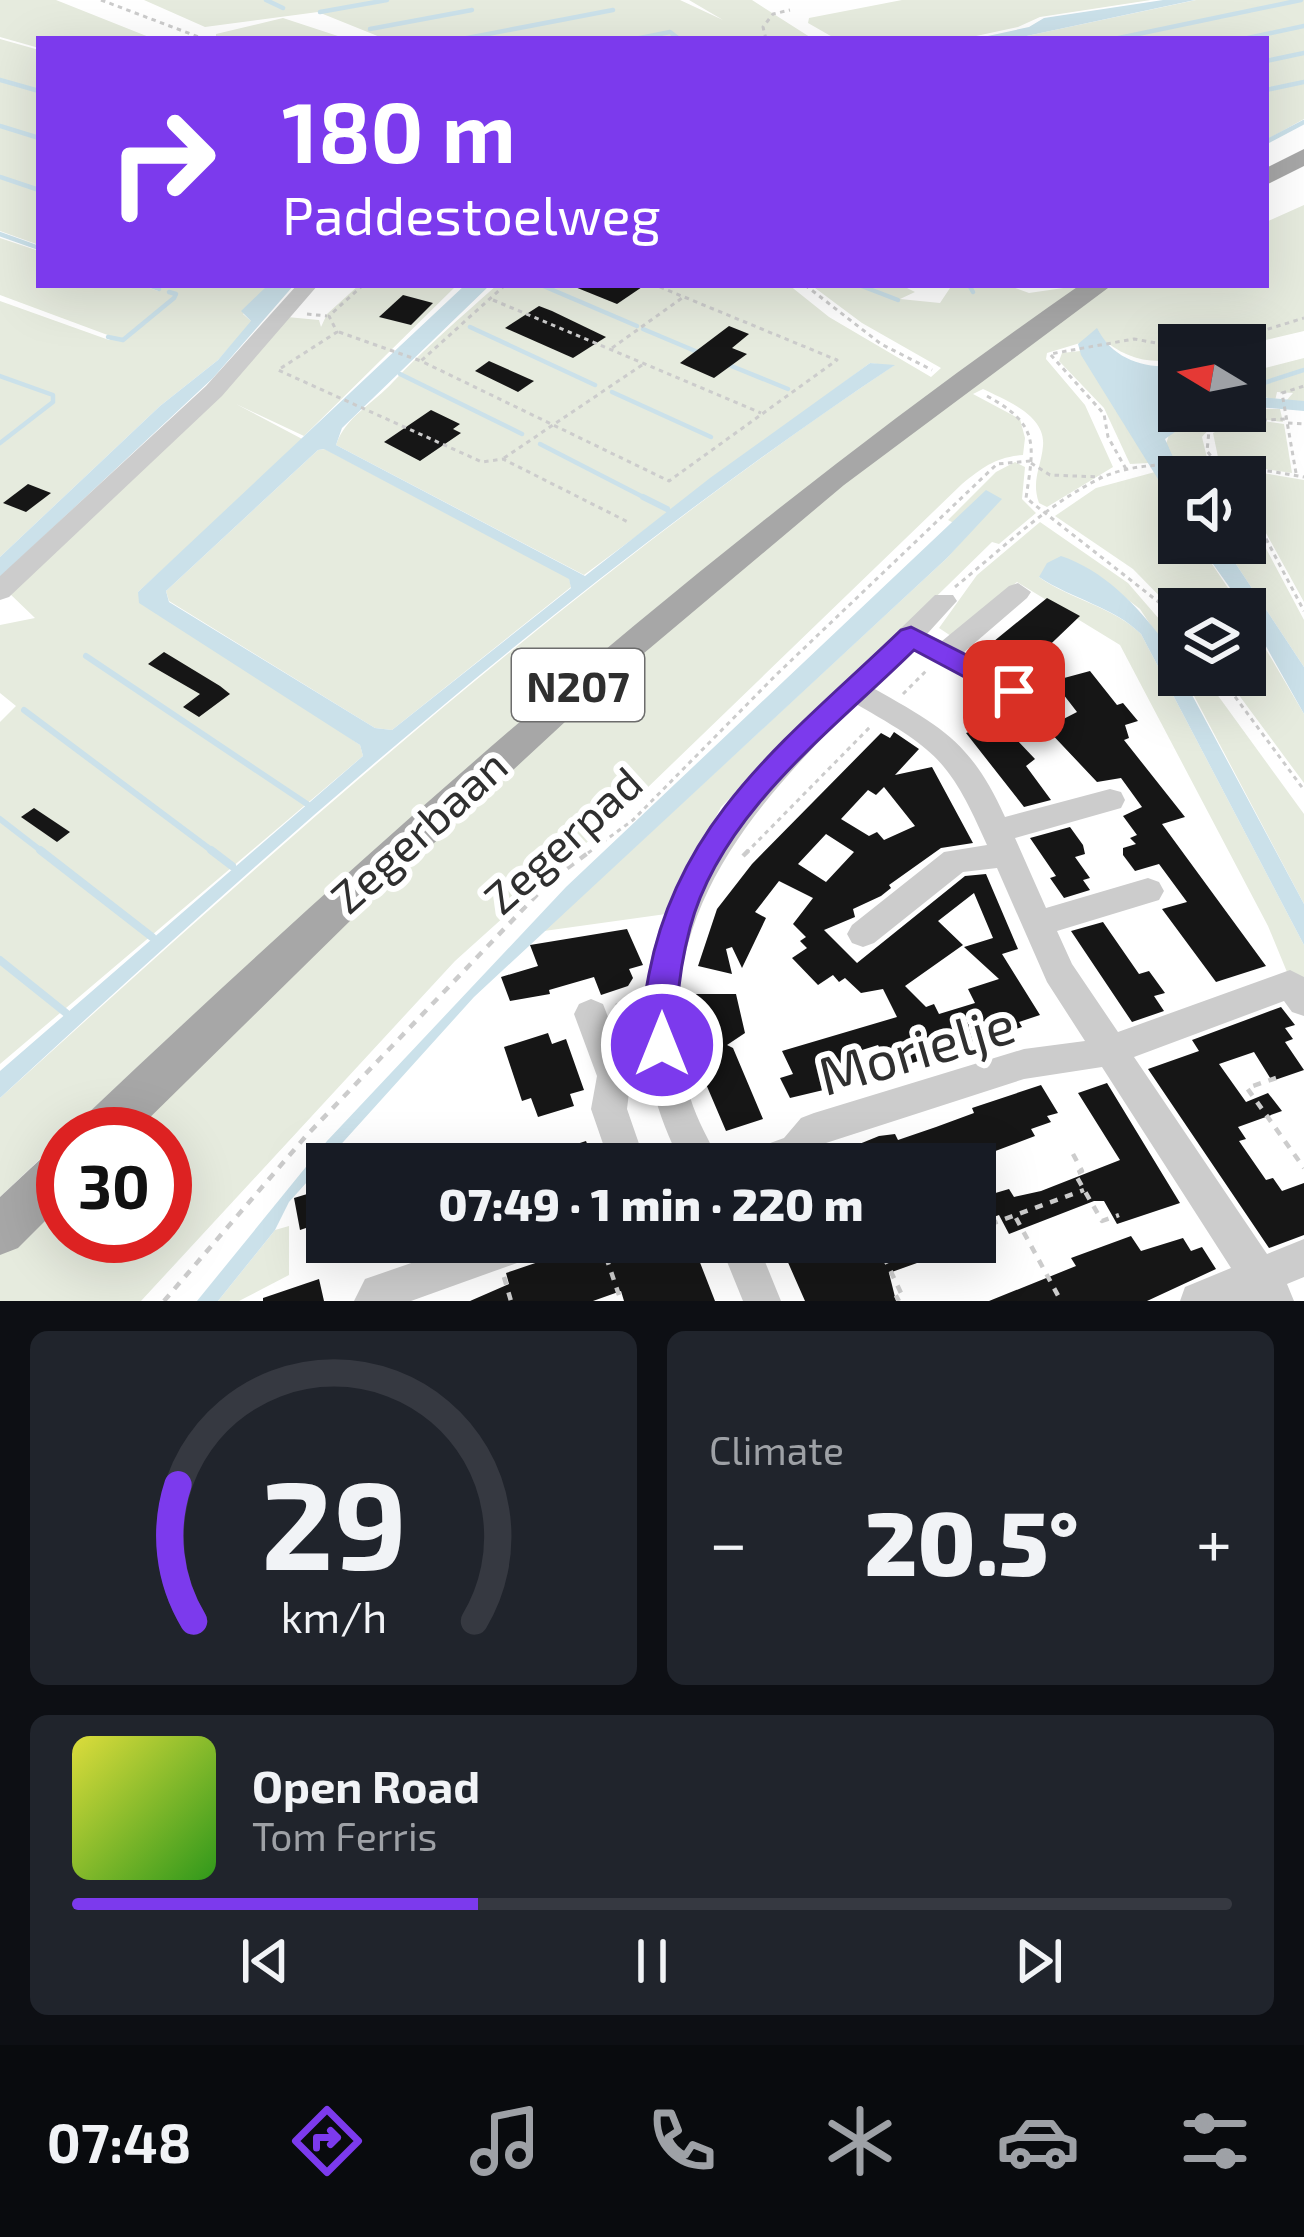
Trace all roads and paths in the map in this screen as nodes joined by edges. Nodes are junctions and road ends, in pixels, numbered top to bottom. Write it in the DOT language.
graph roads {
  1 [pos="100,0"];
  2 [pos="790,10"];
  3 [pos="196,36"];
  4 [pos="765,36"];
  5 [pos="1304,156"];
  6 [pos="1269,176"];
  7 [pos="305,288"];
  8 [pos="360,288"];
  9 [pos="502,288"];
  10 [pos="663,288"];
  11 [pos="809,288"];
  12 [pos="1094,288"];
  13 [pos="683,296"];
  14 [pos="490,299"];
  15 [pos="1304,318"];
  16 [pos="1266,330"];
  17 [pos="338,332"];
  18 [pos="1158,343"];
  19 [pos="611,348"];
  20 [pos="421,361"];
  21 [pos="645,363"];
  22 [pos="932,370"];
  23 [pos="1304,386"];
  24 [pos="987,396"];
  25 [pos="762,413"];
  26 [pos="1286,419"];
  27 [pos="552,424"];
  28 [pos="1304,424"];
  29 [pos="1212,456"];
  30 [pos="502,459"];
  31 [pos="1030,461"];
  32 [pos="1158,469"];
  33 [pos="1127,470"];
  34 [pos="1266,471"];
  35 [pos="1297,476"];
  36 [pos="1104,477"];
  37 [pos="1304,477"];
  38 [pos="1044,514"];
  39 [pos="630,523"];
  40 [pos="1266,539"];
  41 [pos="0,591"];
  42 [pos="1018,592"];
  43 [pos="944,601"];
  44 [pos="1158,602"];
  45 [pos="1304,610"];
  46 [pos="911,637"];
  47 [pos="944,654"];
  48 [pos="856,691"];
  49 [pos="1235,696"];
  50 [pos="889,708"];
  51 [pos="1048,709"];
  52 [pos="1304,790"];
  53 [pos="1110,800"];
  54 [pos="1002,843"];
  55 [pos="739,860"];
  56 [pos="1148,891"];
  57 [pos="1038,924"];
  58 [pos="863,934"];
  59 [pos="661,1002"];
  60 [pos="1304,1002"];
  61 [pos="591,1014"];
  62 [pos="1110,1048"];
  63 [pos="1276,1078"];
  64 [pos="127,1107"];
  65 [pos="621,1143"];
  66 [pos="689,1143"];
  67 [pos="802,1143"];
  68 [pos="1073,1154"];
  69 [pos="1304,1168"];
  70 [pos="1084,1190"];
  71 [pos="36,1197"];
  72 [pos="1119,1215"];
  73 [pos="1014,1216"];
  74 [pos="996,1222"];
  75 [pos="0,1232"];
  76 [pos="1304,1258"];
  77 [pos="464,1263"];
  78 [pos="608,1263"];
  79 [pos="747,1263"];
  80 [pos="886,1263"];
  81 [pos="1267,1288"];
  82 [pos="164,1301"];
  83 [pos="374,1301"];
  84 [pos="621,1301"];
  85 [pos="762,1301"];
  86 [pos="898,1301"];
  87 [pos="1061,1301"];
  88 [pos="1199,1301"];
  1 -- 3 [label="path"];
  2 -- 4 [label="path"];
  5 -- 6 [label="main road"];
  7 -- 41 [label="street"];
  8 -- 17 [label="path"];
  9 -- 14 [label="path"];
  10 -- 13 [label="path"];
  11 -- 22 [label="path"];
  12 -- 64 [label="main road, Zegerbaan / N207"];
  13 -- 19 [label="path"];
  13 -- 25 [label="path"];
  14 -- 19 [label="path"];
  14 -- 20 [label="path"];
  15 -- 16 [label="path"];
  17 -- 20 [label="path"];
  17 -- 30 [label="path"];
  18 -- 33 [label="path"];
  19 -- 21 [label="path"];
  20 -- 27 [label="path"];
  21 -- 25 [label="path"];
  21 -- 27 [label="path"];
  23 -- 26 [label="path"];
  24 -- 31 [label="path"];
  25 -- 27 [label="path"];
  26 -- 28 [label="path"];
  26 -- 29 [label="path"];
  26 -- 35 [label="path"];
  27 -- 30 [label="path"];
  30 -- 39 [label="path"];
  31 -- 36 [label="path"];
  31 -- 38 [label="path"];
  31 -- 82 [label="path, Zegerpad"];
  32 -- 33 [label="path"];
  33 -- 36 [label="path"];
  34 -- 35 [label="path"];
  35 -- 37 [label="path"];
  36 -- 38 [label="path"];
  38 -- 43 [label="path"];
  38 -- 44 [label="path"];
  40 -- 45 [label="path"];
  42 -- 47 [label="street"];
  43 -- 46 [label="street"];
  46 -- 47 [label="street"];
  46 -- 48 [label="street"];
  47 -- 50 [label="path"];
  47 -- 51 [label="street"];
  48 -- 50 [label="street"];
  48 -- 59 [label="street"];
  49 -- 52 [label="path"];
  50 -- 54 [label="street"];
  50 -- 55 [label="path"];
  53 -- 54 [label="street"];
  54 -- 57 [label="street"];
  54 -- 58 [label="street"];
  56 -- 57 [label="street"];
  57 -- 62 [label="street"];
  59 -- 61 [label="path"];
  59 -- 66 [label="street"];
  60 -- 62 [label="street, Morielje"];
  61 -- 65 [label="street"];
  62 -- 67 [label="street, Morielje"];
  62 -- 81 [label="street"];
  63 -- 69 [label="path"];
  68 -- 70 [label="path"];
  70 -- 72 [label="path"];
  70 -- 73 [label="path"];
  71 -- 75 [label="main road"];
  73 -- 74 [label="path"];
  73 -- 87 [label="path"];
  76 -- 81 [label="street"];
  77 -- 83 [label="street"];
  78 -- 84 [label="path"];
  79 -- 85 [label="street"];
  80 -- 86 [label="path"];
  81 -- 88 [label="street"];
}
